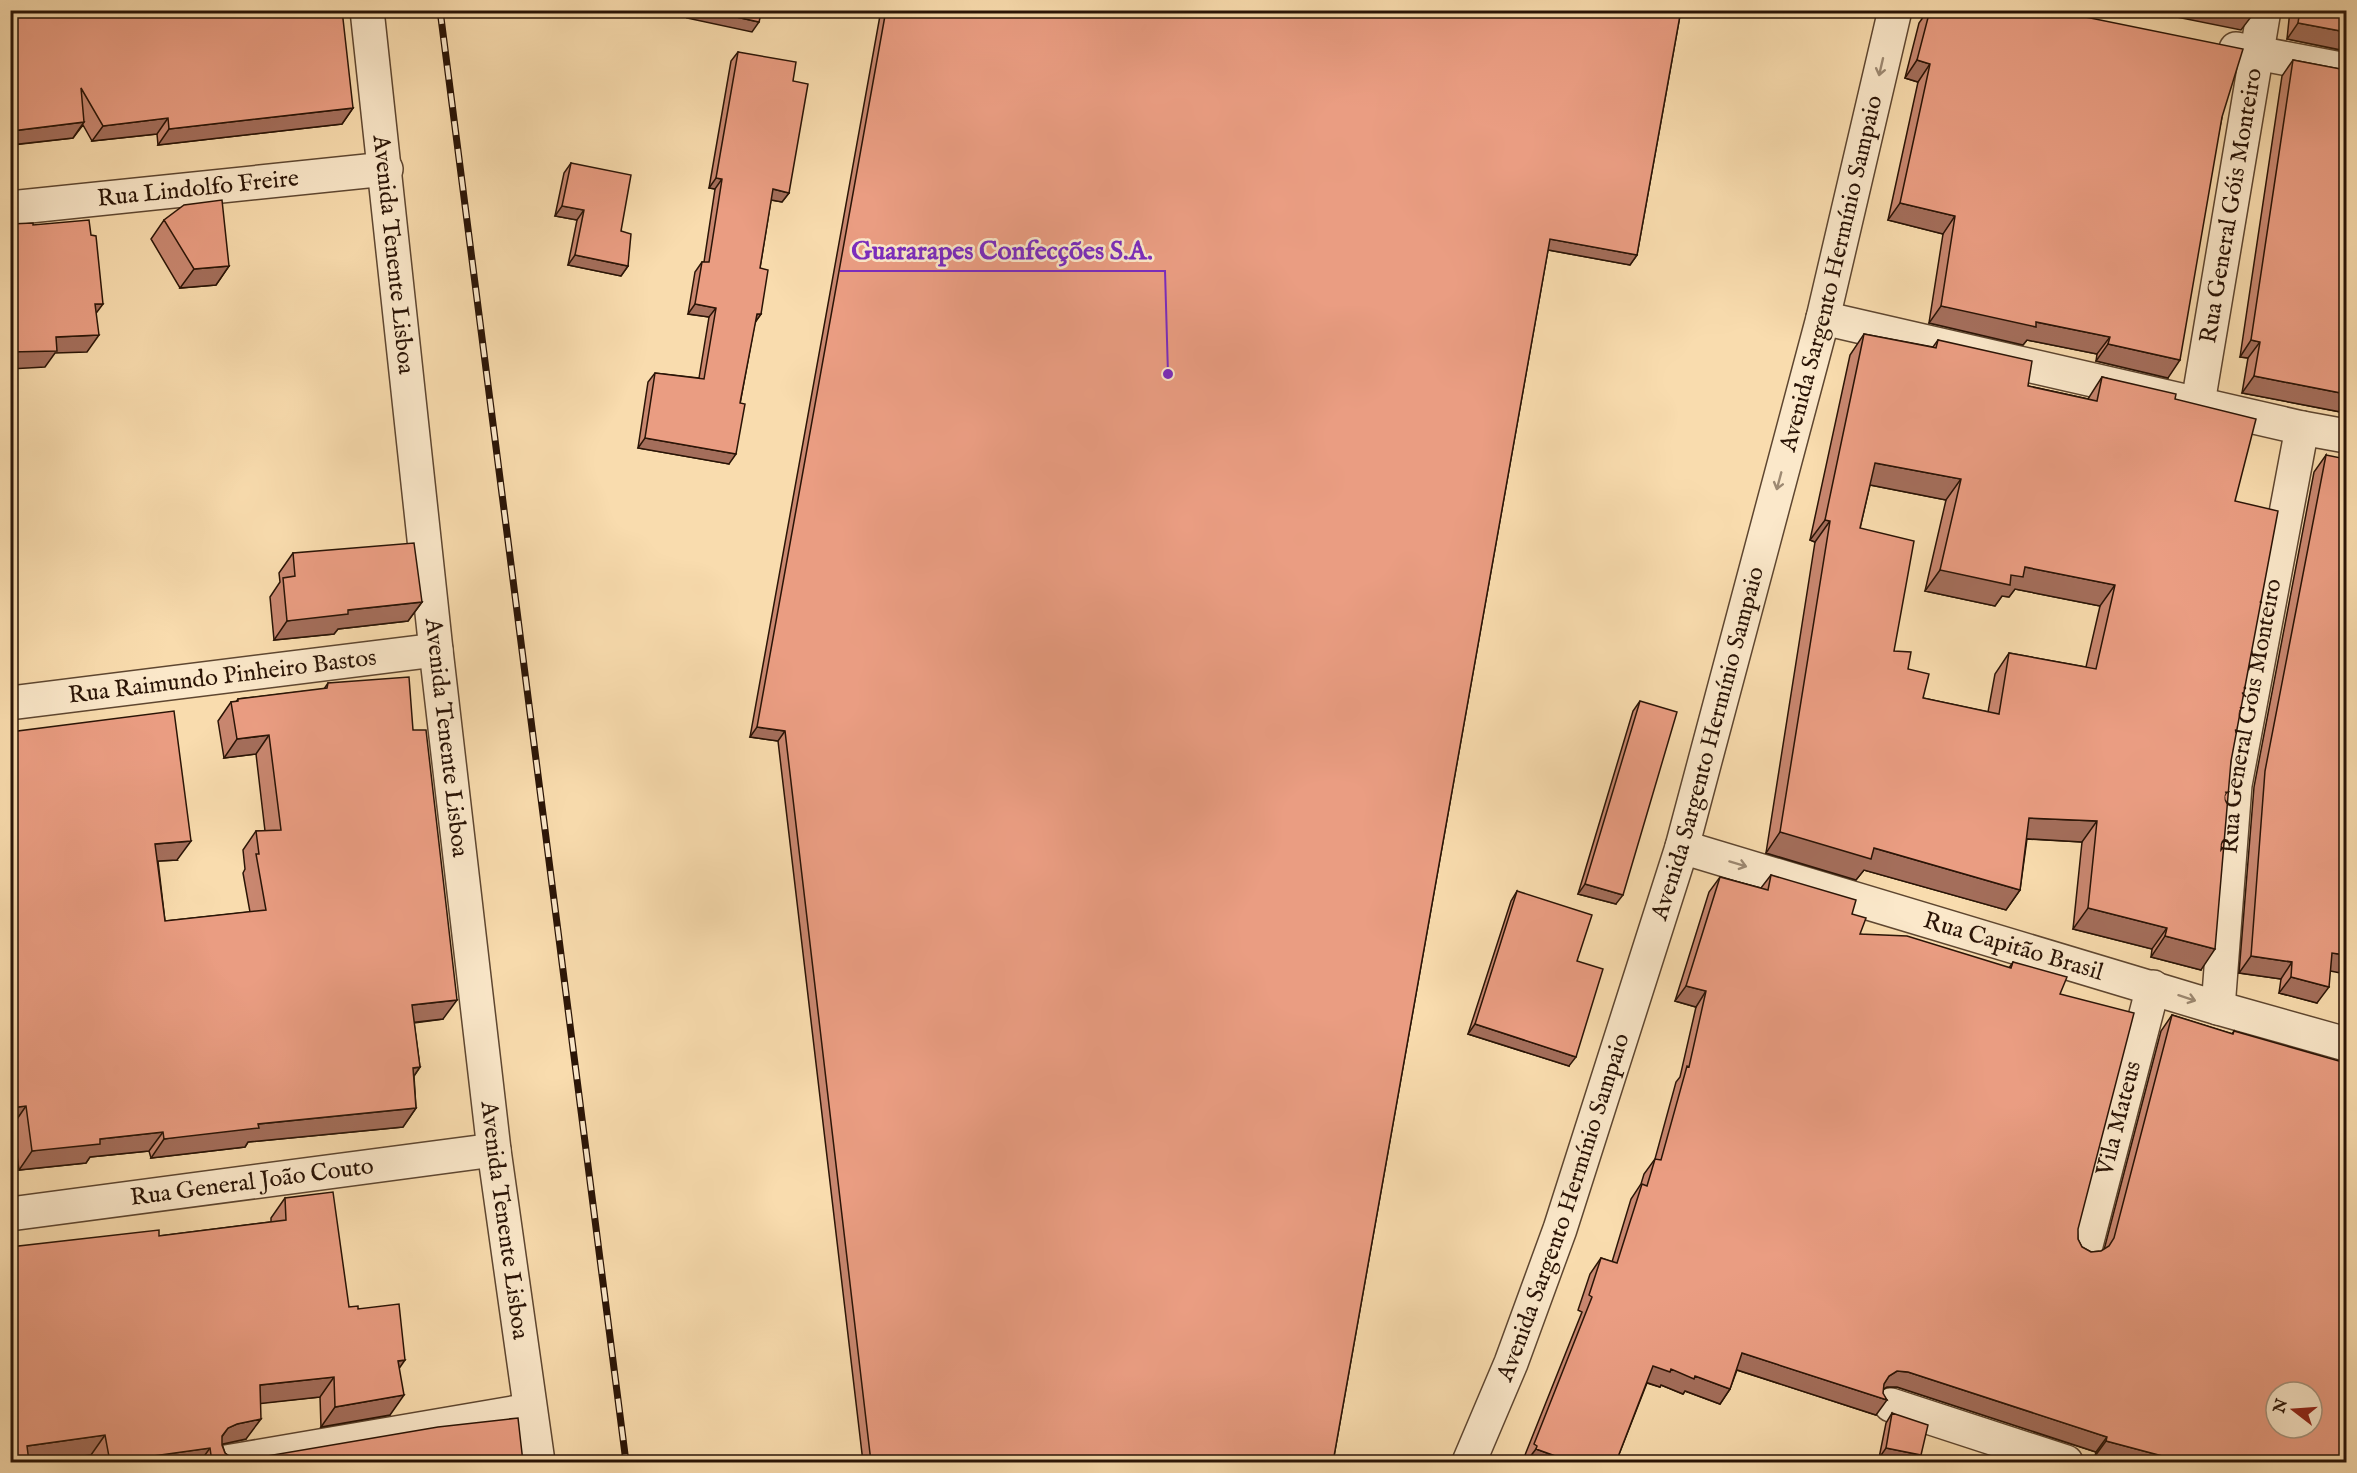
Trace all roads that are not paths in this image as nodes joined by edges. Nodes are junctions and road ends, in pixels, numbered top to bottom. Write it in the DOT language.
graph roads {
  1 [pos="367,10"];
  2 [pos="1894,10"];
  3 [pos="2264,10"];
  4 [pos="2212,44"];
  5 [pos="2257,53"];
  6 [pos="2346,69"];
  7 [pos="386,169"];
  8 [pos="10,208"];
  9 [pos="1823,318"];
  10 [pos="2199,403"];
  11 [pos="2302,428"];
  12 [pos="2346,436"];
  13 [pos="436,650"];
  14 [pos="10,704"];
  15 [pos="1682,847"];
  16 [pos="2153,987"];
  17 [pos="2218,1008"];
  18 [pos="2346,1044"];
  19 [pos="494,1150"];
  20 [pos="10,1214"];
  21 [pos="2085,1249"];
  22 [pos="1891,1405"];
  23 [pos="530,1410"];
  24 [pos="226,1462"];
  25 [pos="538,1462"];
  26 [pos="1469,1462"];
  27 [pos="2066,1462"];
  1 -- 7 [label="street, Avenida Tenente Lisboa"];
  2 -- 9 [label="street, Avenida Sargento Hermínio Sampaio, one-way"];
  3 -- 5 [label="street, Rua General Góis Monteiro"];
  4 -- 5 [label="street"];
  5 -- 6 [label="street"];
  5 -- 10 [label="street, Rua General Góis Monteiro"];
  7 -- 8 [label="street, Rua Lindolfo Freire"];
  7 -- 13 [label="street, Avenida Tenente Lisboa"];
  9 -- 10 [label="street"];
  9 -- 15 [label="street, Avenida Sargento Hermínio Sampaio, one-way"];
  10 -- 11 [label="street"];
  11 -- 12 [label="street"];
  11 -- 17 [label="street, Rua General Góis Monteiro"];
  13 -- 14 [label="street, Rua Raimundo Pinheiro Bastos"];
  13 -- 19 [label="street, Avenida Tenente Lisboa"];
  15 -- 16 [label="street, Rua Capitão Brasil, one-way"];
  15 -- 26 [label="street, Avenida Sargento Hermínio Sampaio"];
  16 -- 17 [label="street, Rua Capitão Brasil, one-way"];
  16 -- 21 [label="street, Vila Mateus"];
  17 -- 18 [label="street, Rua Capitão Brasil"];
  19 -- 20 [label="street, Rua General João Couto"];
  19 -- 23 [label="street, Avenida Tenente Lisboa"];
  22 -- 27 [label="street"];
  23 -- 24 [label="street"];
  23 -- 25 [label="street, Avenida Tenente Lisboa"];
}
